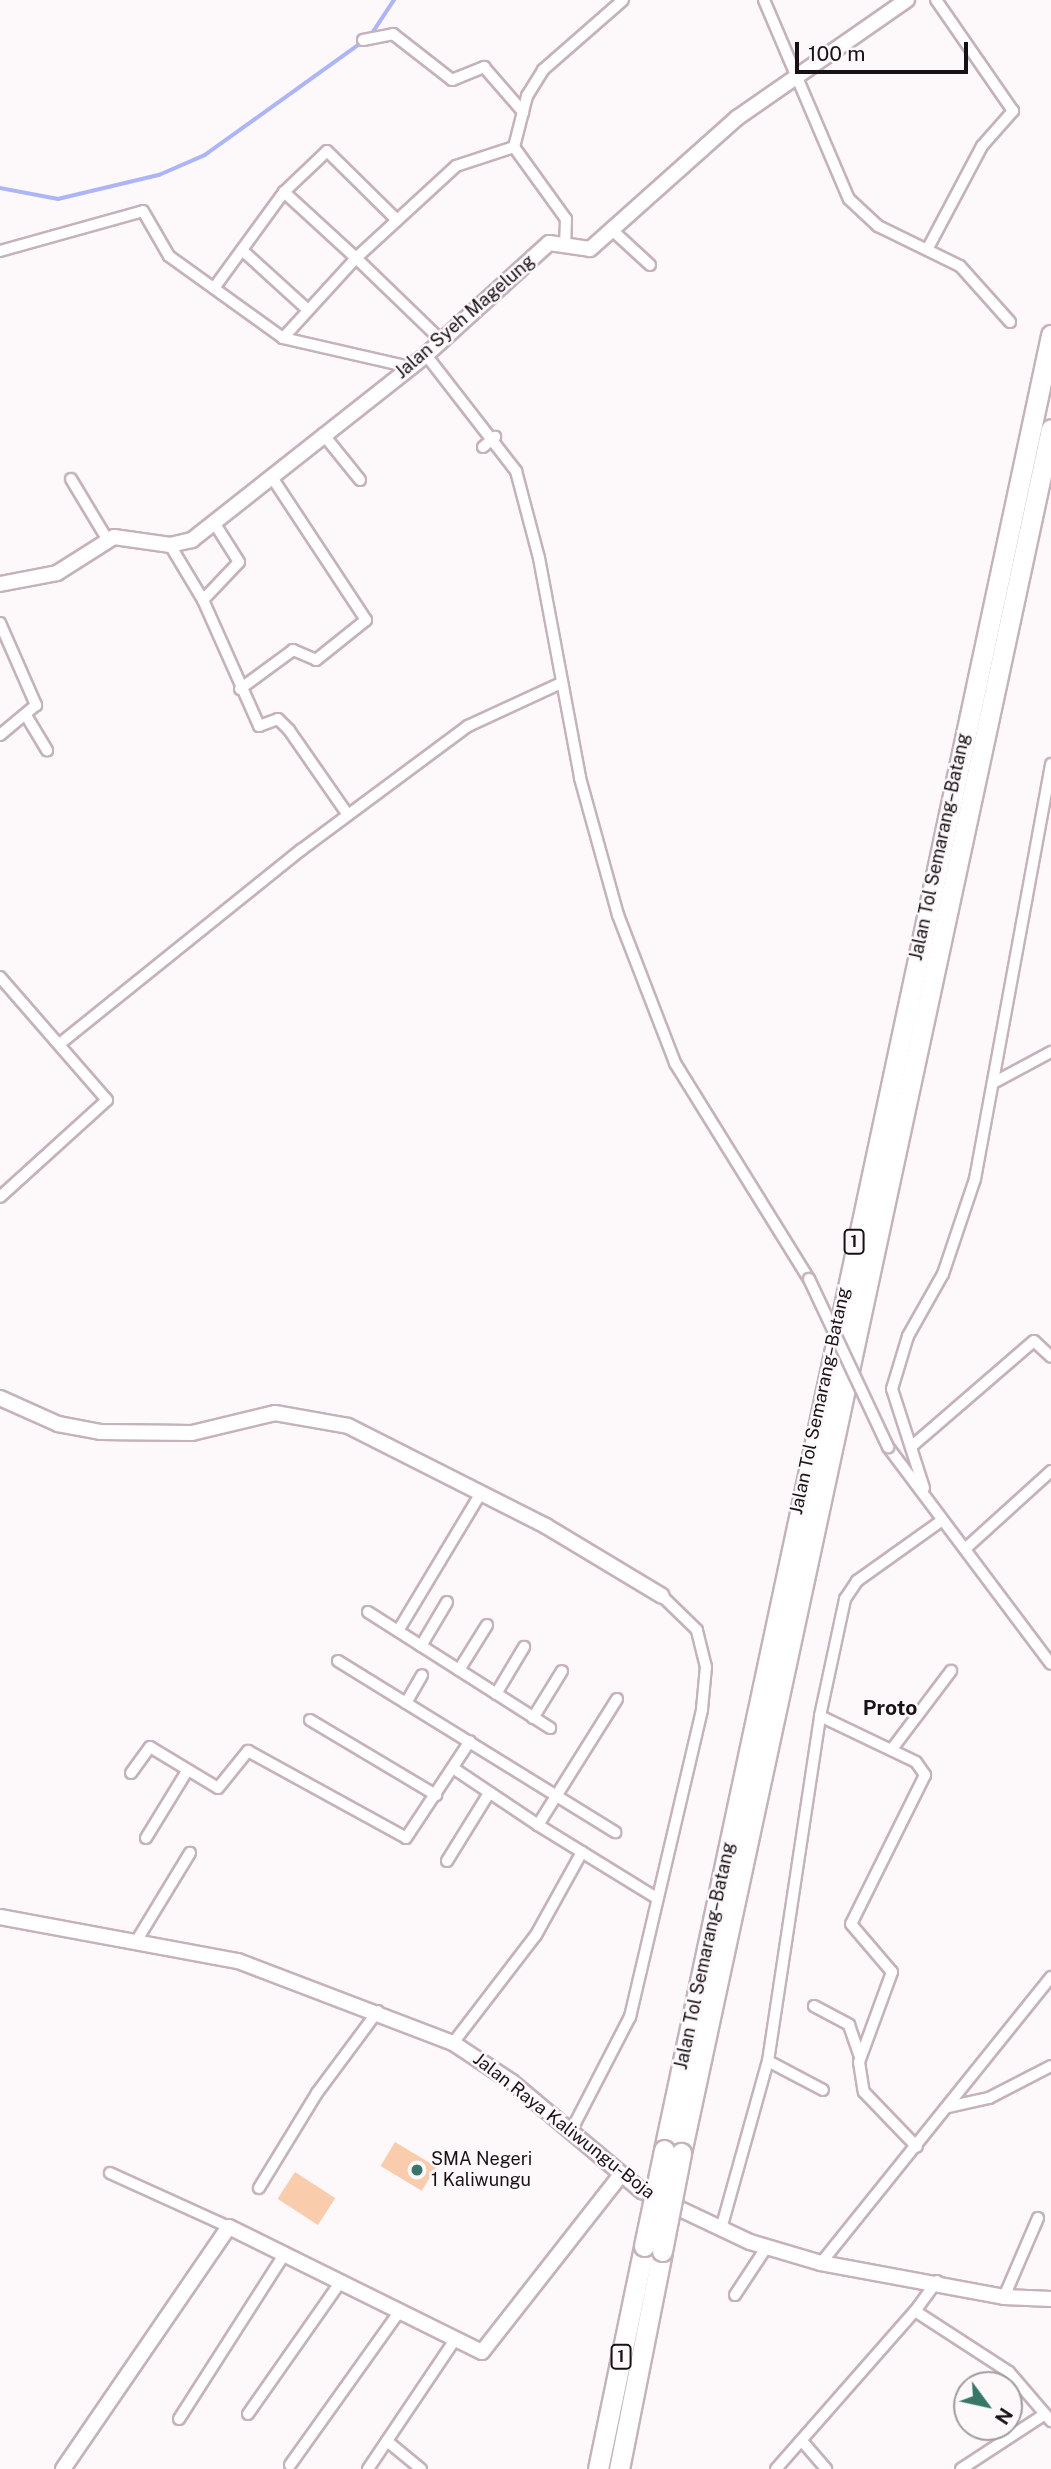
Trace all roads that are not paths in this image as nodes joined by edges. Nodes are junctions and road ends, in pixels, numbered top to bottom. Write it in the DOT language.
graph roads {
  1 [pos="623,0"];
  2 [pos="764,0"];
  3 [pos="907,0"];
  4 [pos="936,0"];
  5 [pos="363,40"];
  6 [pos="801,74"];
  7 [pos="523,113"];
  8 [pos="514,147"];
  9 [pos="284,192"];
  10 [pos="396,219"];
  11 [pos="611,229"];
  12 [pos="565,245"];
  13 [pos="928,248"];
  14 [pos="242,250"];
  15 [pos="0,251"];
  16 [pos="356,258"];
  17 [pos="650,265"];
  18 [pos="214,288"];
  19 [pos="308,310"];
  20 [pos="1010,322"];
  21 [pos="1051,335"];
  22 [pos="283,338"];
  23 [pos="442,341"];
  24 [pos="426,355"];
  25 [pos="410,368"];
  26 [pos="1051,429"];
  27 [pos="323,434"];
  28 [pos="495,437"];
  29 [pos="483,447"];
  30 [pos="271,476"];
  31 [pos="71,479"];
  32 [pos="360,480"];
  33 [pos="215,524"];
  34 [pos="107,539"];
  35 [pos="170,545"];
  36 [pos="0,583"];
  37 [pos="203,600"];
  38 [pos="0,623"];
  39 [pos="559,684"];
  40 [pos="240,689"];
  41 [pos="27,717"];
  42 [pos="0,735"];
  43 [pos="47,750"];
  44 [pos="1051,764"];
  45 [pos="348,815"];
  46 [pos="0,977"];
  47 [pos="62,1042"];
  48 [pos="1051,1052"];
  49 [pos="995,1082"];
  50 [pos="0,1197"];
  51 [pos="1051,1357"];
  52 [pos="0,1398"];
  53 [pos="911,1447"];
  54 [pos="1051,1471"];
  55 [pos="924,1488"];
  56 [pos="481,1493"];
  57 [pos="940,1521"];
  58 [pos="965,1549"];
  59 [pos="663,1596"];
  60 [pos="447,1602"];
  61 [pos="368,1612"];
  62 [pos="487,1625"];
  63 [pos="398,1631"];
  64 [pos="421,1646"];
  65 [pos="524,1647"];
  66 [pos="338,1661"];
  67 [pos="1051,1664"];
  68 [pos="459,1670"];
  69 [pos="562,1671"];
  70 [pos="951,1671"];
  71 [pos="422,1675"];
  72 [pos="496,1694"];
  73 [pos="617,1699"];
  74 [pos="406,1703"];
  75 [pos="820,1716"];
  76 [pos="533,1717"];
  77 [pos="310,1720"];
  78 [pos="550,1728"];
  79 [pos="470,1741"];
  80 [pos="892,1749"];
  81 [pos="453,1768"];
  82 [pos="187,1771"];
  83 [pos="131,1773"];
  84 [pos="557,1794"];
  85 [pos="436,1795"];
  86 [pos="488,1795"];
  87 [pos="538,1825"];
  88 [pos="615,1832"];
  89 [pos="146,1838"];
  90 [pos="582,1852"];
  91 [pos="190,1853"];
  92 [pos="447,1861"];
  93 [pos="655,1897"];
  94 [pos="0,1917"];
  95 [pos="136,1940"];
  96 [pos="1051,1976"];
  97 [pos="814,2006"];
  98 [pos="378,2011"];
  99 [pos="453,2043"];
  100 [pos="860,2057"];
  101 [pos="768,2061"];
  102 [pos="1051,2066"];
  103 [pos="822,2090"];
  104 [pos="948,2107"];
  105 [pos="570,2133"];
  106 [pos="917,2147"];
  107 [pos="673,2151"];
  108 [pos="110,2173"];
  109 [pos="621,2175"];
  110 [pos="259,2188"];
  111 [pos="1038,2218"];
  112 [pos="229,2227"];
  113 [pos="721,2229"];
  114 [pos="653,2248"];
  115 [pos="766,2248"];
  116 [pos="285,2253"];
  117 [pos="821,2263"];
  118 [pos="341,2281"];
  119 [pos="937,2281"];
  120 [pos="735,2295"];
  121 [pos="1004,2297"];
  122 [pos="1051,2298"];
  123 [pos="915,2311"];
  124 [pos="399,2312"];
  125 [pos="454,2341"];
  126 [pos="248,2414"];
  127 [pos="1049,2418"];
  128 [pos="179,2419"];
  129 [pos="387,2441"];
  130 [pos="802,2441"];
  131 [pos="290,2465"];
  132 [pos="63,2469"];
  133 [pos="368,2469"];
  134 [pos="421,2469"];
  135 [pos="598,2469"];
  136 [pos="619,2469"];
  137 [pos="776,2469"];
  138 [pos="826,2469"];
  139 [pos="961,2469"];
  1 -- 7 [label="street"];
  2 -- 6 [label="street"];
  3 -- 6 [label="street, Jalan Syeh Magelung"];
  4 -- 13 [label="street"];
  5 -- 7 [label="street"];
  6 -- 11 [label="street, Jalan Syeh Magelung"];
  6 -- 13 [label="street"];
  7 -- 8 [label="street"];
  8 -- 10 [label="street"];
  8 -- 12 [label="street"];
  9 -- 10 [label="street"];
  9 -- 14 [label="street"];
  9 -- 16 [label="street"];
  10 -- 16 [label="street"];
  11 -- 12 [label="street, Jalan Syeh Magelung"];
  11 -- 17 [label="street"];
  12 -- 23 [label="street, Jalan Syeh Magelung"];
  13 -- 20 [label="street"];
  14 -- 18 [label="street"];
  14 -- 19 [label="street"];
  15 -- 18 [label="street"];
  16 -- 19 [label="street"];
  16 -- 23 [label="street"];
  18 -- 22 [label="street"];
  19 -- 22 [label="street"];
  21 -- 107 [label="highway, Jalan Tol Semarang–Batang / 1"];
  22 -- 25 [label="street"];
  23 -- 24 [label="street, Jalan Syeh Magelung"];
  24 -- 25 [label="street, Jalan Syeh Magelung"];
  24 -- 28 [label="street"];
  25 -- 27 [label="street, Jalan Syeh Magelung"];
  26 -- 107 [label="highway, Jalan Tol Semarang–Batang / 1"];
  27 -- 30 [label="street, Jalan Syeh Magelung"];
  27 -- 32 [label="street"];
  28 -- 29 [label="street"];
  28 -- 39 [label="street"];
  30 -- 33 [label="street, Jalan Syeh Magelung"];
  30 -- 40 [label="street"];
  31 -- 34 [label="street"];
  33 -- 35 [label="street, Jalan Syeh Magelung"];
  33 -- 37 [label="street"];
  34 -- 35 [label="street"];
  34 -- 36 [label="street"];
  35 -- 37 [label="street"];
  37 -- 40 [label="street"];
  38 -- 41 [label="street"];
  39 -- 45 [label="street"];
  39 -- 55 [label="street, bridge"];
  40 -- 45 [label="street"];
  41 -- 42 [label="street"];
  41 -- 43 [label="street"];
  44 -- 49 [label="street"];
  45 -- 47 [label="street"];
  46 -- 47 [label="street"];
  47 -- 50 [label="street"];
  48 -- 49 [label="street"];
  49 -- 53 [label="street"];
  51 -- 53 [label="street"];
  52 -- 56 [label="street"];
  53 -- 55 [label="street"];
  54 -- 58 [label="street"];
  55 -- 57 [label="street"];
  56 -- 59 [label="street"];
  56 -- 63 [label="street"];
  57 -- 58 [label="street"];
  57 -- 75 [label="street"];
  58 -- 67 [label="street"];
  59 -- 93 [label="street"];
  60 -- 64 [label="street"];
  61 -- 63 [label="street"];
  62 -- 68 [label="street"];
  63 -- 64 [label="street"];
  64 -- 68 [label="street"];
  65 -- 72 [label="street"];
  66 -- 74 [label="street"];
  68 -- 72 [label="street"];
  69 -- 76 [label="street"];
  70 -- 80 [label="street"];
  71 -- 74 [label="street"];
  72 -- 76 [label="street"];
  73 -- 84 [label="street"];
  74 -- 79 [label="street"];
  75 -- 80 [label="street"];
  75 -- 101 [label="street"];
  76 -- 78 [label="street"];
  77 -- 85 [label="street"];
  79 -- 81 [label="street"];
  79 -- 84 [label="street"];
  80 -- 100 [label="street"];
  81 -- 85 [label="street"];
  81 -- 86 [label="street"];
  82 -- 83 [label="street"];
  82 -- 85 [label="street"];
  82 -- 89 [label="street"];
  84 -- 87 [label="street"];
  84 -- 88 [label="street"];
  86 -- 87 [label="street"];
  86 -- 92 [label="street"];
  87 -- 90 [label="street"];
  90 -- 93 [label="street"];
  90 -- 99 [label="street"];
  91 -- 95 [label="street"];
  93 -- 105 [label="street"];
  94 -- 95 [label="street, Jalan Raya Kaliwungu-Boja"];
  95 -- 98 [label="street, Jalan Raya Kaliwungu-Boja"];
  96 -- 104 [label="street"];
  97 -- 100 [label="street"];
  98 -- 99 [label="street, Jalan Raya Kaliwungu-Boja"];
  98 -- 110 [label="street"];
  99 -- 105 [label="street, Jalan Raya Kaliwungu-Boja"];
  100 -- 106 [label="street"];
  101 -- 103 [label="street"];
  101 -- 113 [label="street"];
  102 -- 104 [label="street"];
  104 -- 106 [label="street"];
  105 -- 109 [label="street, Jalan Raya Kaliwungu-Boja"];
  106 -- 117 [label="street"];
  107 -- 114 [label="highway, Jalan Tol Semarang–Batang / 1, bridge"];
  108 -- 112 [label="street"];
  109 -- 113 [label="street, Jalan Raya Kaliwungu-Boja"];
  109 -- 125 [label="street"];
  111 -- 121 [label="street"];
  112 -- 116 [label="street"];
  112 -- 132 [label="street"];
  113 -- 115 [label="street, Jalan Raya Kaliwungu-Boja"];
  114 -- 135 [label="highway, Jalan Tol Semarang–Batang / 1"];
  114 -- 136 [label="highway, Jalan Tol Semarang–Batang / 1"];
  115 -- 117 [label="street, Jalan Raya Kaliwungu-Boja"];
  115 -- 120 [label="street"];
  116 -- 118 [label="street"];
  116 -- 128 [label="street"];
  117 -- 119 [label="street, Jalan Raya Kaliwungu-Boja"];
  118 -- 124 [label="street"];
  118 -- 126 [label="street"];
  119 -- 121 [label="street, Jalan Raya Kaliwungu-Boja"];
  119 -- 123 [label="street"];
  121 -- 122 [label="street, Jalan Raya Kaliwungu-Boja"];
  123 -- 127 [label="street"];
  123 -- 130 [label="street"];
  124 -- 125 [label="street"];
  124 -- 131 [label="street"];
  125 -- 129 [label="street"];
  127 -- 139 [label="street"];
  129 -- 133 [label="street"];
  129 -- 134 [label="street"];
  130 -- 137 [label="street"];
  130 -- 138 [label="street"];
}
